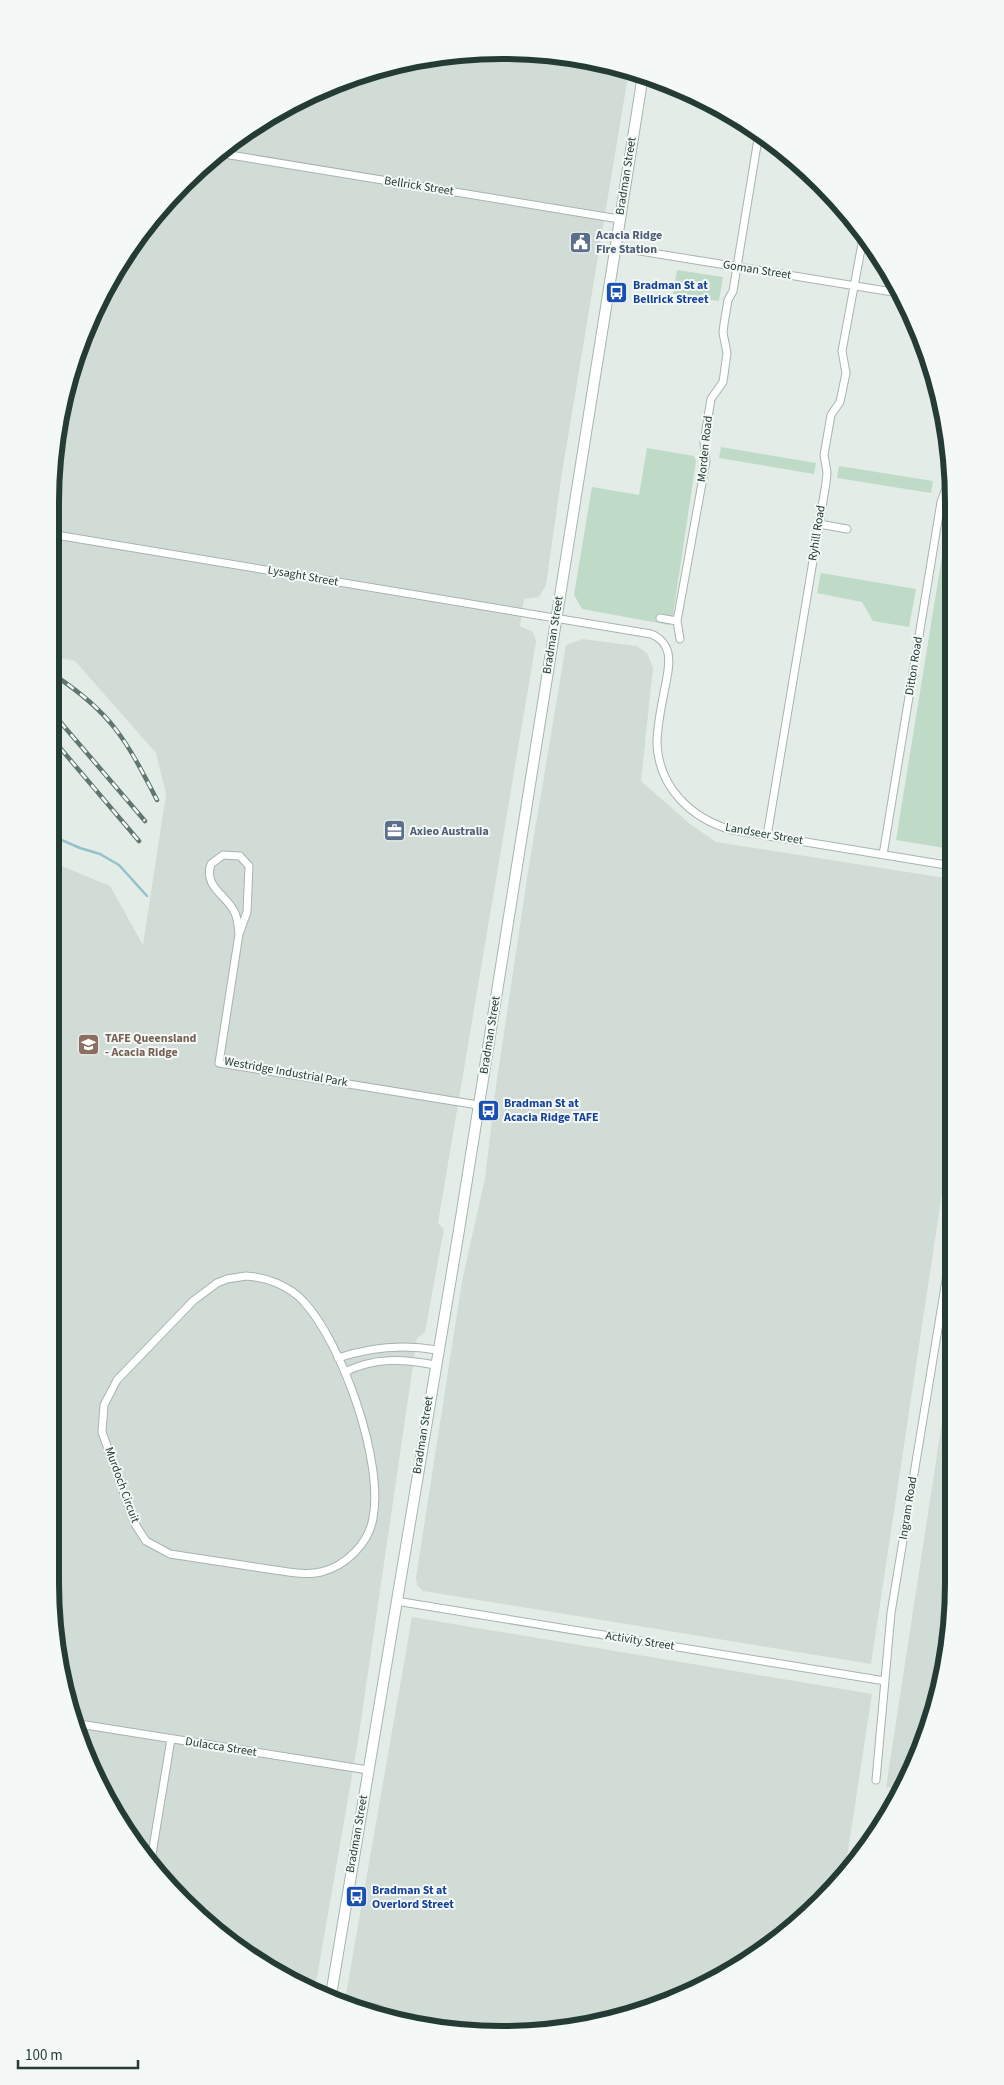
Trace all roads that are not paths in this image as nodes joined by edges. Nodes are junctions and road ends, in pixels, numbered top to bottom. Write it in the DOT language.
graph roads {
  1 [pos="642,81"];
  2 [pos="758,140"];
  3 [pos="226,155"];
  4 [pos="619,219"];
  5 [pos="862,244"];
  6 [pos="615,247"];
  7 [pos="737,266"];
  8 [pos="856,286"];
  9 [pos="892,292"];
  10 [pos="945,492"];
  11 [pos="819,524"];
  12 [pos="847,529"];
  13 [pos="59,535"];
  14 [pos="555,617"];
  15 [pos="660,618"];
  16 [pos="678,620"];
  17 [pos="680,640"];
  18 [pos="768,836"];
  19 [pos="883,855"];
  20 [pos="945,865"];
  21 [pos="239,934"];
  22 [pos="478,1104"];
  23 [pos="945,1286"];
  24 [pos="437,1350"];
  25 [pos="338,1358"];
  26 [pos="435,1365"];
  27 [pos="345,1372"];
  28 [pos="396,1601"];
  29 [pos="885,1680"];
  30 [pos="82,1724"];
  31 [pos="171,1739"];
  32 [pos="368,1770"];
  33 [pos="876,1780"];
  34 [pos="152,1855"];
  35 [pos="331,1993"];
  1 -- 4 [label="main road, Bradman Street"];
  2 -- 7 [label="street, Morden Road"];
  3 -- 4 [label="street, Bellrick Street"];
  4 -- 6 [label="main road, Bradman Street"];
  5 -- 8 [label="street, Ryhill Road"];
  6 -- 7 [label="street, Goman Street"];
  6 -- 14 [label="main road, Bradman Street"];
  7 -- 8 [label="street, Goman Street"];
  7 -- 16 [label="street, Morden Road"];
  8 -- 9 [label="street, Goman Street"];
  8 -- 11 [label="street, Ryhill Road"];
  10 -- 19 [label="street, Ditton Road"];
  11 -- 12 [label="street"];
  11 -- 18 [label="street, Ryhill Road"];
  13 -- 14 [label="street, Lysaght Street"];
  14 -- 18 [label="street, Landseer Street"];
  14 -- 22 [label="main road, Bradman Street"];
  15 -- 16 [label="street"];
  16 -- 17 [label="street, Morden Road"];
  18 -- 19 [label="street, Landseer Street"];
  19 -- 20 [label="street, Landseer Street"];
  21 -- 21 [label="street, Westridge Industrial Park"];
  21 -- 22 [label="street, Westridge Industrial Park"];
  22 -- 24 [label="main road, Bradman Street"];
  23 -- 29 [label="street, Ingram Road"];
  24 -- 25 [label="street"];
  24 -- 26 [label="main road, Bradman Street"];
  25 -- 27 [label="street, Murdoch Circuit"];
  25 -- 27 [label="street, Murdoch Circuit"];
  26 -- 27 [label="street"];
  26 -- 28 [label="main road, Bradman Street"];
  28 -- 29 [label="street, Activity Street"];
  28 -- 32 [label="main road, Bradman Street"];
  29 -- 33 [label="street, Ingram Road"];
  30 -- 31 [label="street, Dulacca Street"];
  31 -- 32 [label="street, Dulacca Street"];
  31 -- 34 [label="street"];
  32 -- 35 [label="main road, Bradman Street"];
}
